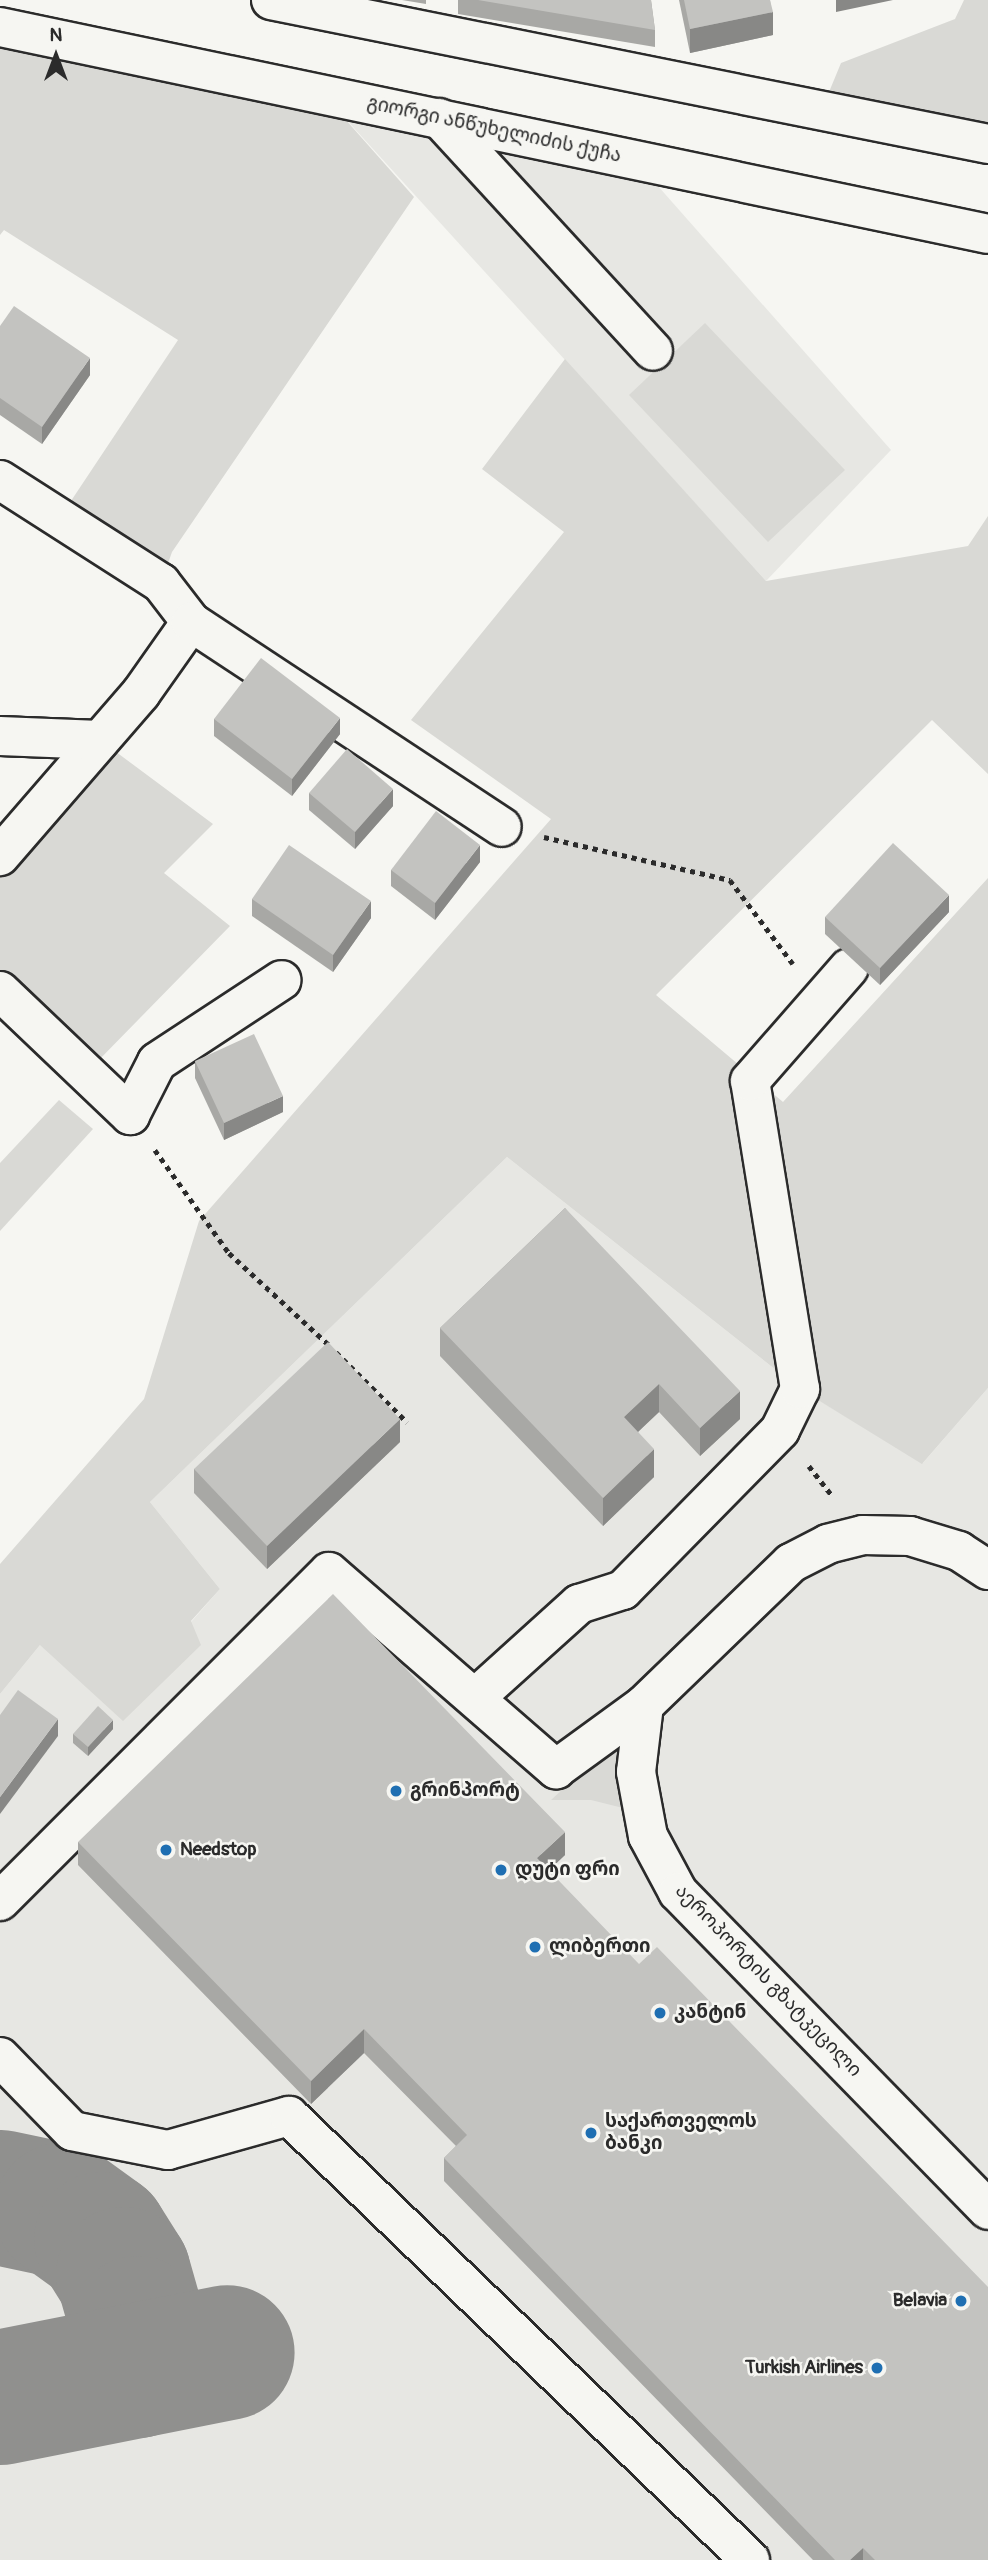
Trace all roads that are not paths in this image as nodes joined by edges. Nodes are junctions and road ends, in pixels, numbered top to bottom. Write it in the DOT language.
graph roads {
  1 [pos="271,0"];
  2 [pos="0,27"];
  3 [pos="439,118"];
  4 [pos="988,145"];
  5 [pos="988,234"];
  6 [pos="653,351"];
  7 [pos="0,481"];
  8 [pos="191,622"];
  9 [pos="0,736"];
  10 [pos="100,740"];
  11 [pos="502,827"];
  12 [pos="0,856"];
  13 [pos="849,968"];
  14 [pos="282,979"];
  15 [pos="0,991"];
  16 [pos="988,1570"];
  17 [pos="476,1697"];
  18 [pos="644,1705"];
  19 [pos="0,1901"];
  20 [pos="0,2057"];
  21 [pos="988,2210"];
  22 [pos="750,2560"];
  1 -- 4 [label="main road"];
  2 -- 3 [label="main road, გიორგი ანწუხელიძის ქუჩა"];
  3 -- 5 [label="main road, გიორგი ანწუხელიძის ქუჩა"];
  3 -- 6 [label="main road"];
  7 -- 8 [label="main road"];
  8 -- 10 [label="main road"];
  8 -- 11 [label="main road"];
  9 -- 10 [label="main road"];
  10 -- 12 [label="main road"];
  13 -- 17 [label="main road"];
  14 -- 15 [label="main road"];
  16 -- 18 [label="main road"];
  17 -- 18 [label="main road"];
  17 -- 19 [label="main road"];
  18 -- 21 [label="main road, აეროპორტის გზატკეცილი"];
  20 -- 22 [label="main road"];
}
